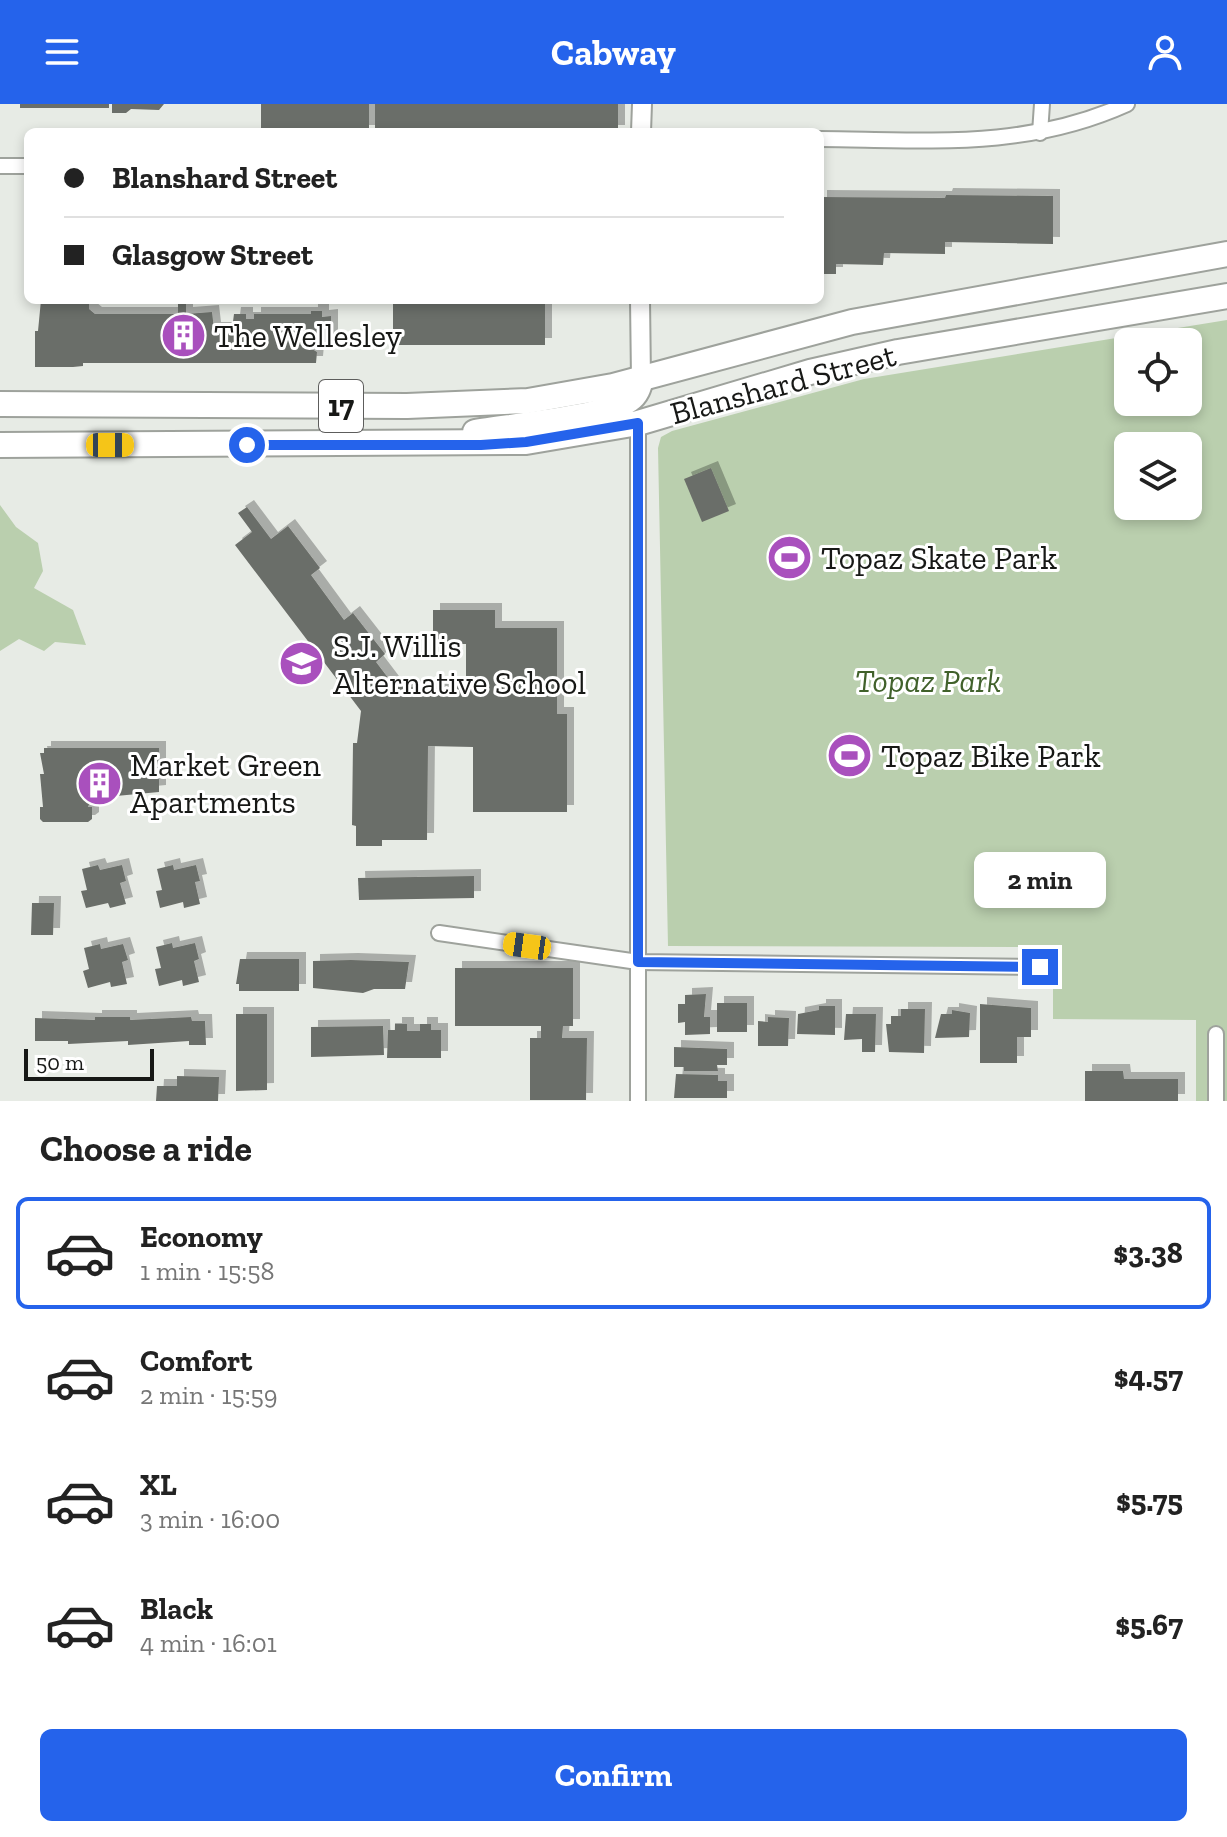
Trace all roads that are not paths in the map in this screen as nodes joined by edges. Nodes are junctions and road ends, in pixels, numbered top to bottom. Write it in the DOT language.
graph roads {
  1 [pos="642,104"];
  2 [pos="1042,104"];
  3 [pos="1127,104"];
  4 [pos="641,128"];
  5 [pos="1040,133"];
  6 [pos="824,139"];
  7 [pos="0,164"];
  8 [pos="24,166"];
  9 [pos="0,178"];
  10 [pos="1227,254"];
  11 [pos="1227,296"];
  12 [pos="640,304"];
  13 [pos="641,379"];
  14 [pos="0,404"];
  15 [pos="638,423"];
  16 [pos="0,445"];
  17 [pos="406,445"];
  18 [pos="439,933"];
  19 [pos="638,962"];
  20 [pos="1040,967"];
  21 [pos="1216,1034"];
  22 [pos="638,1101"];
  23 [pos="1216,1101"];
  1 -- 4 [label="street"];
  2 -- 5 [label="street"];
  3 -- 5 [label="street"];
  5 -- 6 [label="street"];
  7 -- 8 [label="street"];
  7 -- 9 [label="street"];
  10 -- 13 [label="main road, Blanshard Street / 17"];
  11 -- 15 [label="main road, Blanshard Street / 17"];
  12 -- 13 [label="street"];
  13 -- 14 [label="main road, Blanshard Street / 17"];
  13 -- 17 [label="main road"];
  15 -- 17 [label="main road, Blanshard Street / 17"];
  15 -- 19 [label="street"];
  16 -- 17 [label="main road, Blanshard Street / 17"];
  18 -- 19 [label="street"];
  19 -- 20 [label="street"];
  19 -- 22 [label="street"];
  21 -- 23 [label="street"];
}
